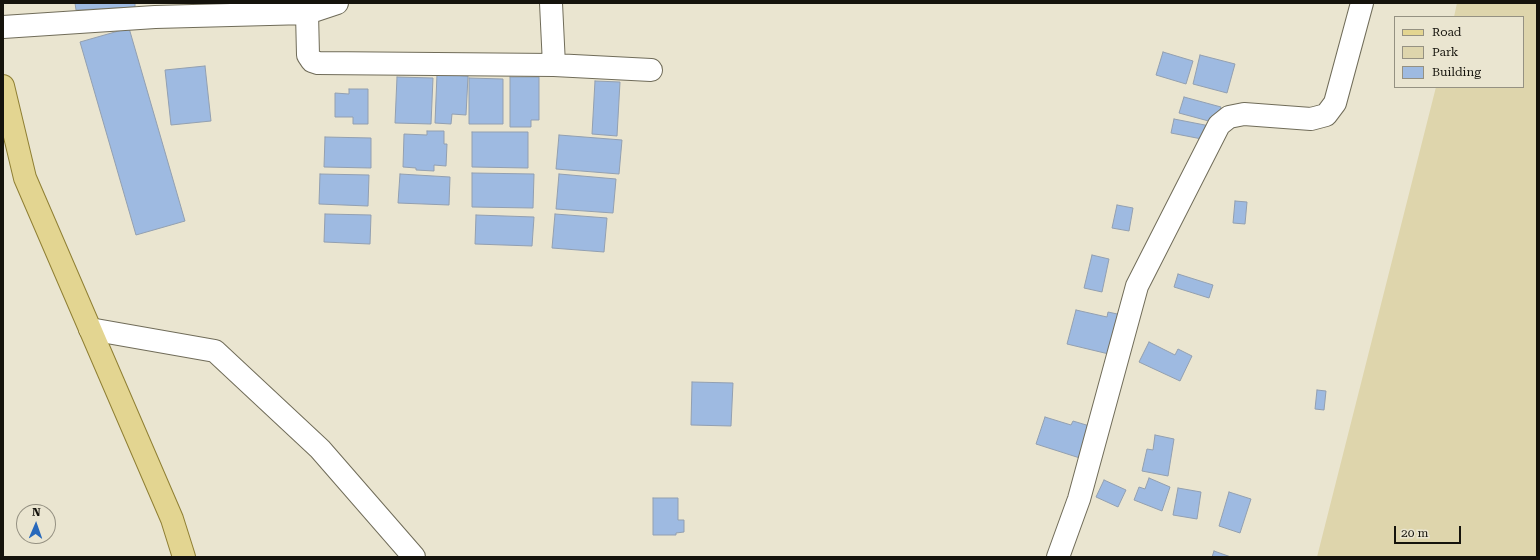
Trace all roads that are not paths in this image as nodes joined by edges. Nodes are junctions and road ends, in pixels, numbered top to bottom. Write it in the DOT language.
graph roads {
  1 [pos="338,3"];
  2 [pos="551,3"];
  3 [pos="1362,3"];
  4 [pos="307,13"];
  5 [pos="3,27"];
  6 [pos="554,65"];
  7 [pos="651,70"];
  8 [pos="3,86"];
  9 [pos="90,329"];
  10 [pos="184,557"];
  11 [pos="414,557"];
  12 [pos="1058,557"];
  1 -- 4 [label="street"];
  2 -- 6 [label="street"];
  3 -- 12 [label="street"];
  4 -- 5 [label="street"];
  4 -- 6 [label="street"];
  6 -- 7 [label="street"];
  8 -- 9 [label="main road"];
  9 -- 10 [label="main road"];
  9 -- 11 [label="street"];
}
